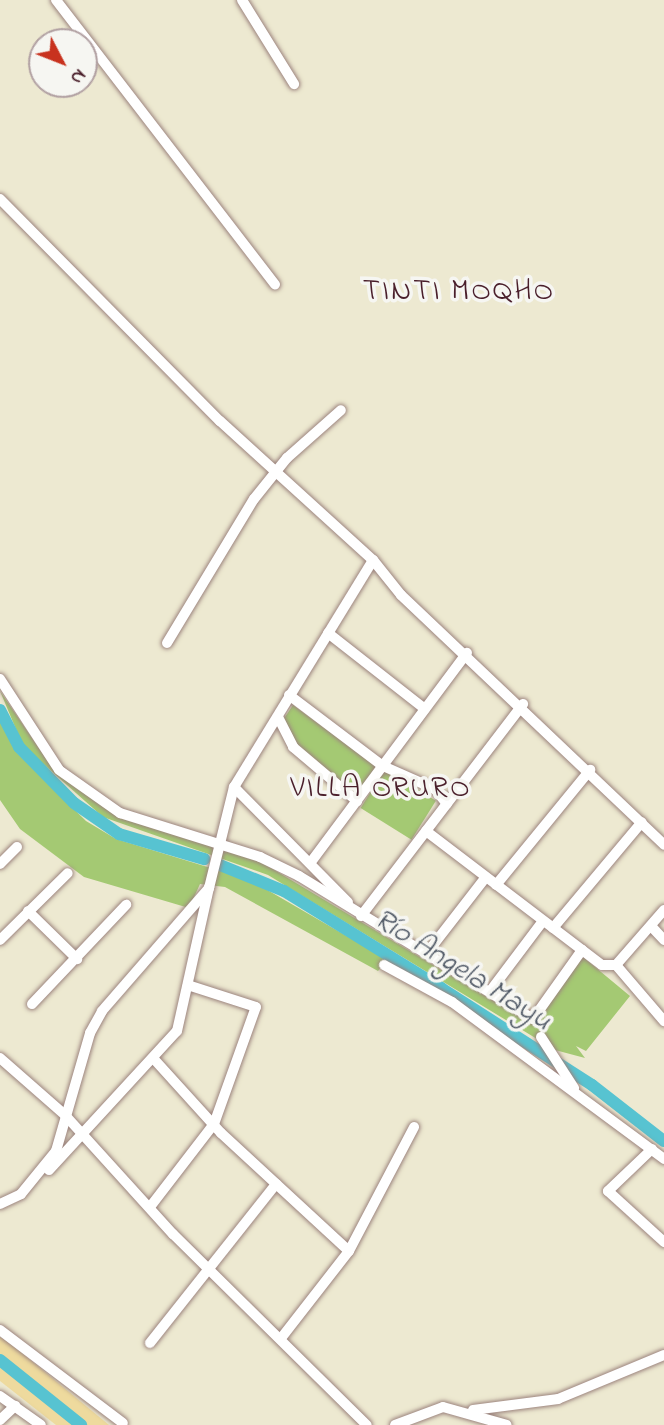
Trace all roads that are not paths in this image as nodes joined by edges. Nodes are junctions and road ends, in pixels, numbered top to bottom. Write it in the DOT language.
graph roads {
  1 [pos="56,0"];
  2 [pos="242,0"];
  3 [pos="294,84"];
  4 [pos="0,199"];
  5 [pos="275,284"];
  6 [pos="341,410"];
  7 [pos="277,471"];
  8 [pos="373,560"];
  9 [pos="328,633"];
  10 [pos="167,643"];
  11 [pos="467,653"];
  12 [pos="0,680"];
  13 [pos="289,695"];
  14 [pos="523,704"];
  15 [pos="425,709"];
  16 [pos="278,717"];
  17 [pos="383,766"];
  18 [pos="590,770"];
  19 [pos="234,787"];
  20 [pos="357,801"];
  21 [pos="447,804"];
  22 [pos="642,822"];
  23 [pos="426,831"];
  24 [pos="217,845"];
  25 [pos="664,845"];
  26 [pos="16,847"];
  27 [pos="311,862"];
  28 [pos="0,863"];
  29 [pos="68,873"];
  30 [pos="486,877"];
  31 [pos="496,885"];
  32 [pos="209,888"];
  33 [pos="126,905"];
  34 [pos="664,910"];
  35 [pos="28,911"];
  36 [pos="361,916"];
  37 [pos="543,921"];
  38 [pos="651,926"];
  39 [pos="553,928"];
  40 [pos="0,940"];
  41 [pos="664,940"];
  42 [pos="582,950"];
  43 [pos="427,953"];
  44 [pos="77,959"];
  45 [pos="384,965"];
  46 [pos="616,965"];
  47 [pos="188,985"];
  48 [pos="491,990"];
  49 [pos="32,1004"];
  50 [pos="664,1021"];
  51 [pos="541,1037"];
  52 [pos="0,1058"];
  53 [pos="153,1058"];
  54 [pos="581,1097"];
  55 [pos="67,1118"];
  56 [pos="214,1124"];
  57 [pos="414,1127"];
  58 [pos="83,1136"];
  59 [pos="652,1149"];
  60 [pos="664,1159"];
  61 [pos="33,1181"];
  62 [pos="276,1184"];
  63 [pos="0,1204"];
  64 [pos="149,1206"];
  65 [pos="664,1242"];
  66 [pos="349,1251"];
  67 [pos="209,1268"];
  68 [pos="0,1330"];
  69 [pos="282,1337"];
  70 [pos="150,1343"];
  71 [pos="664,1355"];
  72 [pos="0,1396"];
  73 [pos="15,1406"];
  74 [pos="473,1410"];
  75 [pos="0,1420"];
  76 [pos="123,1423"];
  77 [pos="41,1425"];
  78 [pos="367,1425"];
  79 [pos="395,1425"];
  80 [pos="507,1425"];
  1 -- 5 [label="street"];
  2 -- 3 [label="street"];
  4 -- 7 [label="street"];
  6 -- 7 [label="street"];
  7 -- 8 [label="street"];
  7 -- 10 [label="street"];
  8 -- 9 [label="street"];
  8 -- 11 [label="street"];
  9 -- 13 [label="street"];
  9 -- 15 [label="street"];
  11 -- 14 [label="street"];
  11 -- 15 [label="street"];
  12 -- 24 [label="street"];
  13 -- 16 [label="street"];
  13 -- 17 [label="street"];
  14 -- 18 [label="street"];
  14 -- 21 [label="street"];
  15 -- 17 [label="street"];
  16 -- 19 [label="street"];
  16 -- 20 [label="street"];
  17 -- 20 [label="street"];
  17 -- 21 [label="street"];
  18 -- 22 [label="street"];
  18 -- 31 [label="street"];
  19 -- 24 [label="street"];
  19 -- 27 [label="street"];
  20 -- 27 [label="street"];
  21 -- 23 [label="street"];
  22 -- 25 [label="street"];
  22 -- 39 [label="street"];
  23 -- 30 [label="street"];
  23 -- 36 [label="street"];
  24 -- 32 [label="street"];
  24 -- 36 [label="street"];
  26 -- 28 [label="street"];
  27 -- 36 [label="street"];
  29 -- 35 [label="street"];
  30 -- 31 [label="street"];
  30 -- 43 [label="street"];
  31 -- 37 [label="street"];
  32 -- 47 [label="street"];
  32 -- 55 [label="street"];
  33 -- 44 [label="street"];
  34 -- 38 [label="street"];
  35 -- 40 [label="street"];
  35 -- 44 [label="street"];
  36 -- 43 [label="street"];
  37 -- 39 [label="street"];
  37 -- 48 [label="street"];
  38 -- 41 [label="street"];
  38 -- 46 [label="street"];
  39 -- 42 [label="street"];
  42 -- 46 [label="street"];
  42 -- 48 [label="street"];
  43 -- 48 [label="street"];
  44 -- 49 [label="street"];
  45 -- 54 [label="street"];
  46 -- 50 [label="street"];
  47 -- 53 [label="street"];
  47 -- 56 [label="street"];
  51 -- 54 [label="street"];
  52 -- 55 [label="street"];
  53 -- 56 [label="street"];
  53 -- 58 [label="street"];
  54 -- 59 [label="street"];
  55 -- 58 [label="street"];
  55 -- 61 [label="street"];
  56 -- 62 [label="street"];
  56 -- 64 [label="street"];
  57 -- 66 [label="street"];
  58 -- 61 [label="street"];
  58 -- 64 [label="street"];
  59 -- 60 [label="street"];
  59 -- 65 [label="street"];
  61 -- 63 [label="street"];
  62 -- 66 [label="street"];
  62 -- 67 [label="street"];
  64 -- 67 [label="street"];
  66 -- 69 [label="street"];
  67 -- 69 [label="street"];
  67 -- 70 [label="street"];
  68 -- 76 [label="street"];
  69 -- 78 [label="street"];
  71 -- 74 [label="street"];
  72 -- 73 [label="street"];
  73 -- 75 [label="street"];
  73 -- 77 [label="street"];
  74 -- 79 [label="street"];
  74 -- 80 [label="street"];
}
